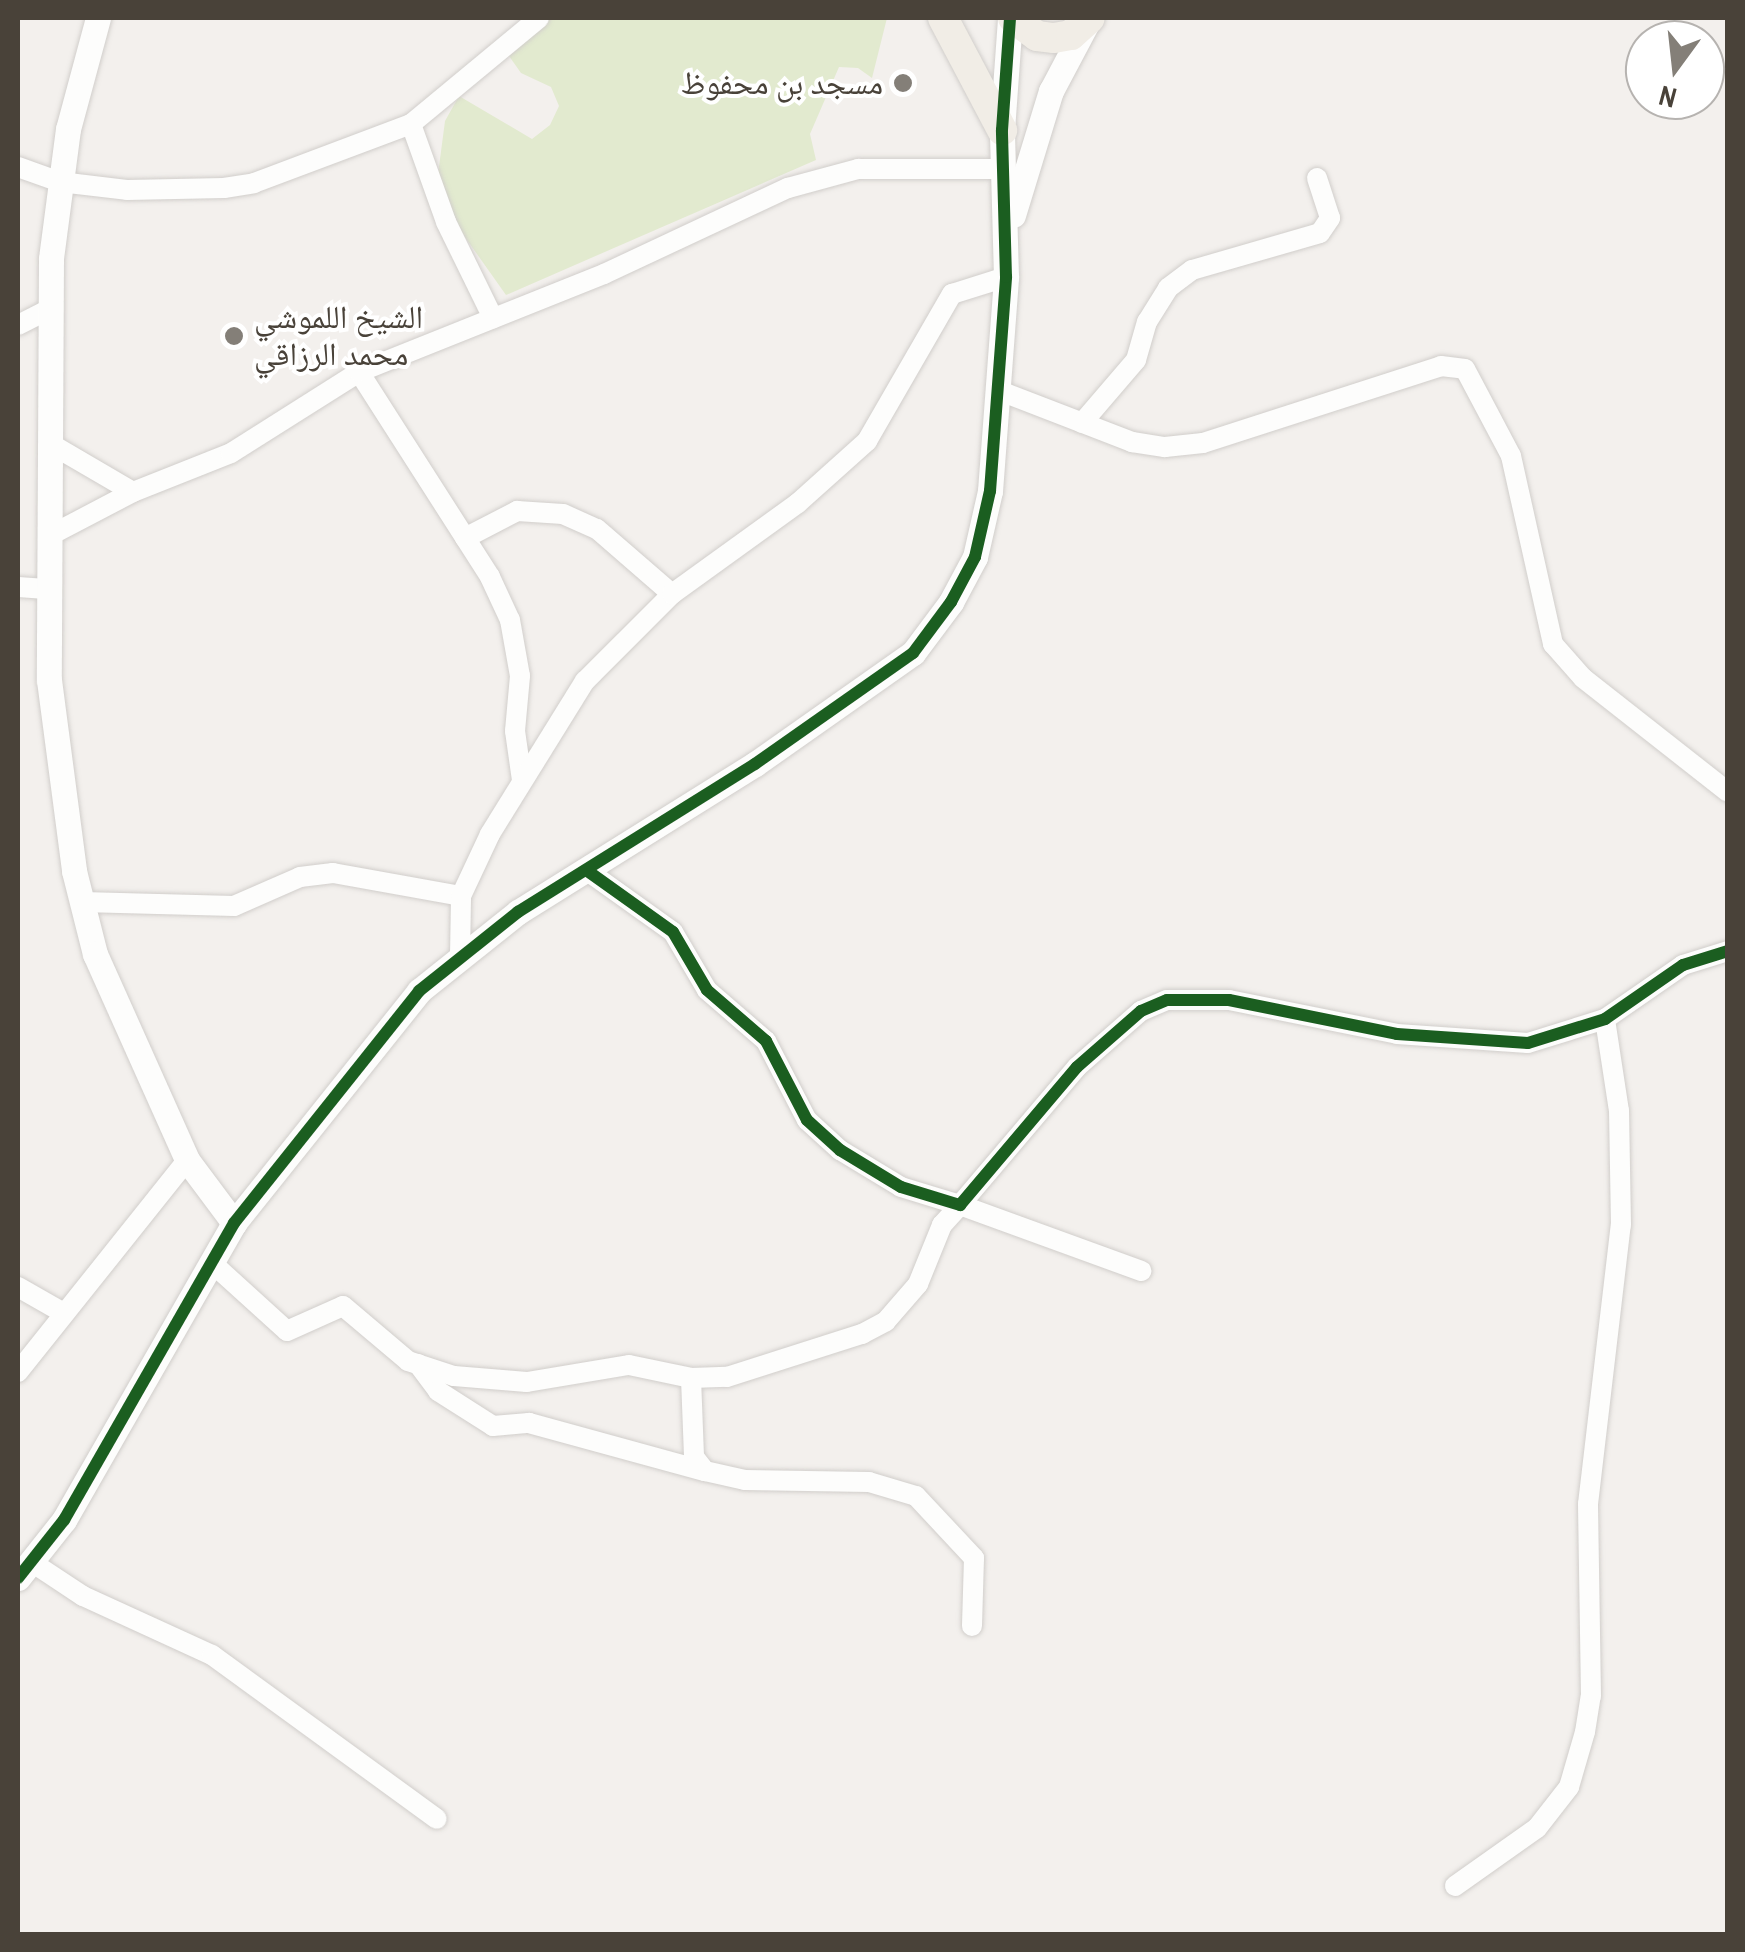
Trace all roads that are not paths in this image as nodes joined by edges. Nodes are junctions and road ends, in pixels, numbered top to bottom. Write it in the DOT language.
graph roads {
  1 [pos="98,18"];
  2 [pos="539,18"];
  3 [pos="944,18"];
  4 [pos="1012,18"];
  5 [pos="1088,21"];
  6 [pos="411,124"];
  7 [pos="1002,130"];
  8 [pos="18,168"];
  9 [pos="1003,169"];
  10 [pos="1317,178"];
  11 [pos="60,182"];
  12 [pos="1008,240"];
  13 [pos="1006,277"];
  14 [pos="49,309"];
  15 [pos="493,318"];
  16 [pos="18,325"];
  17 [pos="360,372"];
  18 [pos="1000,391"];
  19 [pos="1082,423"];
  20 [pos="50,442"];
  21 [pos="133,492"];
  22 [pos="49,536"];
  23 [pos="465,538"];
  24 [pos="18,587"];
  25 [pos="46,589"];
  26 [pos="672,594"];
  27 [pos="522,780"];
  28 [pos="1728,792"];
  29 [pos="589,872"];
  30 [pos="461,896"];
  31 [pos="82,902"];
  32 [pos="1728,951"];
  33 [pos="460,956"];
  34 [pos="1605,1019"];
  35 [pos="187,1160"];
  36 [pos="960,1205"];
  37 [pos="234,1223"];
  38 [pos="212,1263"];
  39 [pos="1141,1270"];
  40 [pos="18,1287"];
  41 [pos="62,1312"];
  42 [pos="418,1364"];
  43 [pos="18,1372"];
  44 [pos="691,1378"];
  45 [pos="705,1471"];
  46 [pos="25,1570"];
  47 [pos="972,1626"];
  48 [pos="436,1818"];
  49 [pos="1455,1886"];
  1 -- 11 [label="street"];
  2 -- 6 [label="street"];
  3 -- 7 [label="main road"];
  4 -- 5 [label="main road"];
  4 -- 7 [label="street"];
  5 -- 12 [label="street"];
  6 -- 11 [label="street"];
  6 -- 15 [label="street"];
  7 -- 9 [label="street"];
  8 -- 11 [label="street"];
  9 -- 12 [label="street"];
  9 -- 15 [label="street"];
  10 -- 19 [label="street"];
  11 -- 14 [label="street"];
  12 -- 13 [label="street"];
  13 -- 18 [label="street"];
  13 -- 26 [label="street"];
  14 -- 16 [label="street"];
  14 -- 20 [label="street"];
  15 -- 17 [label="street"];
  17 -- 21 [label="street"];
  17 -- 23 [label="street"];
  18 -- 19 [label="street"];
  18 -- 29 [label="street"];
  19 -- 28 [label="street"];
  20 -- 21 [label="street"];
  20 -- 22 [label="street"];
  21 -- 22 [label="street"];
  22 -- 25 [label="street"];
  23 -- 26 [label="street"];
  23 -- 27 [label="street"];
  24 -- 25 [label="street"];
  25 -- 31 [label="street"];
  26 -- 27 [label="street"];
  27 -- 30 [label="street"];
  29 -- 33 [label="street"];
  29 -- 36 [label="street"];
  30 -- 31 [label="street"];
  30 -- 33 [label="street"];
  31 -- 35 [label="street"];
  32 -- 34 [label="street"];
  33 -- 37 [label="street"];
  34 -- 36 [label="street"];
  34 -- 49 [label="street"];
  35 -- 37 [label="street"];
  35 -- 41 [label="street"];
  36 -- 39 [label="street"];
  36 -- 44 [label="street"];
  37 -- 38 [label="street"];
  38 -- 42 [label="street"];
  38 -- 46 [label="street"];
  40 -- 41 [label="street"];
  41 -- 43 [label="street"];
  42 -- 44 [label="street"];
  42 -- 45 [label="street"];
  44 -- 45 [label="street"];
  45 -- 47 [label="street"];
  46 -- 48 [label="street"];
}
